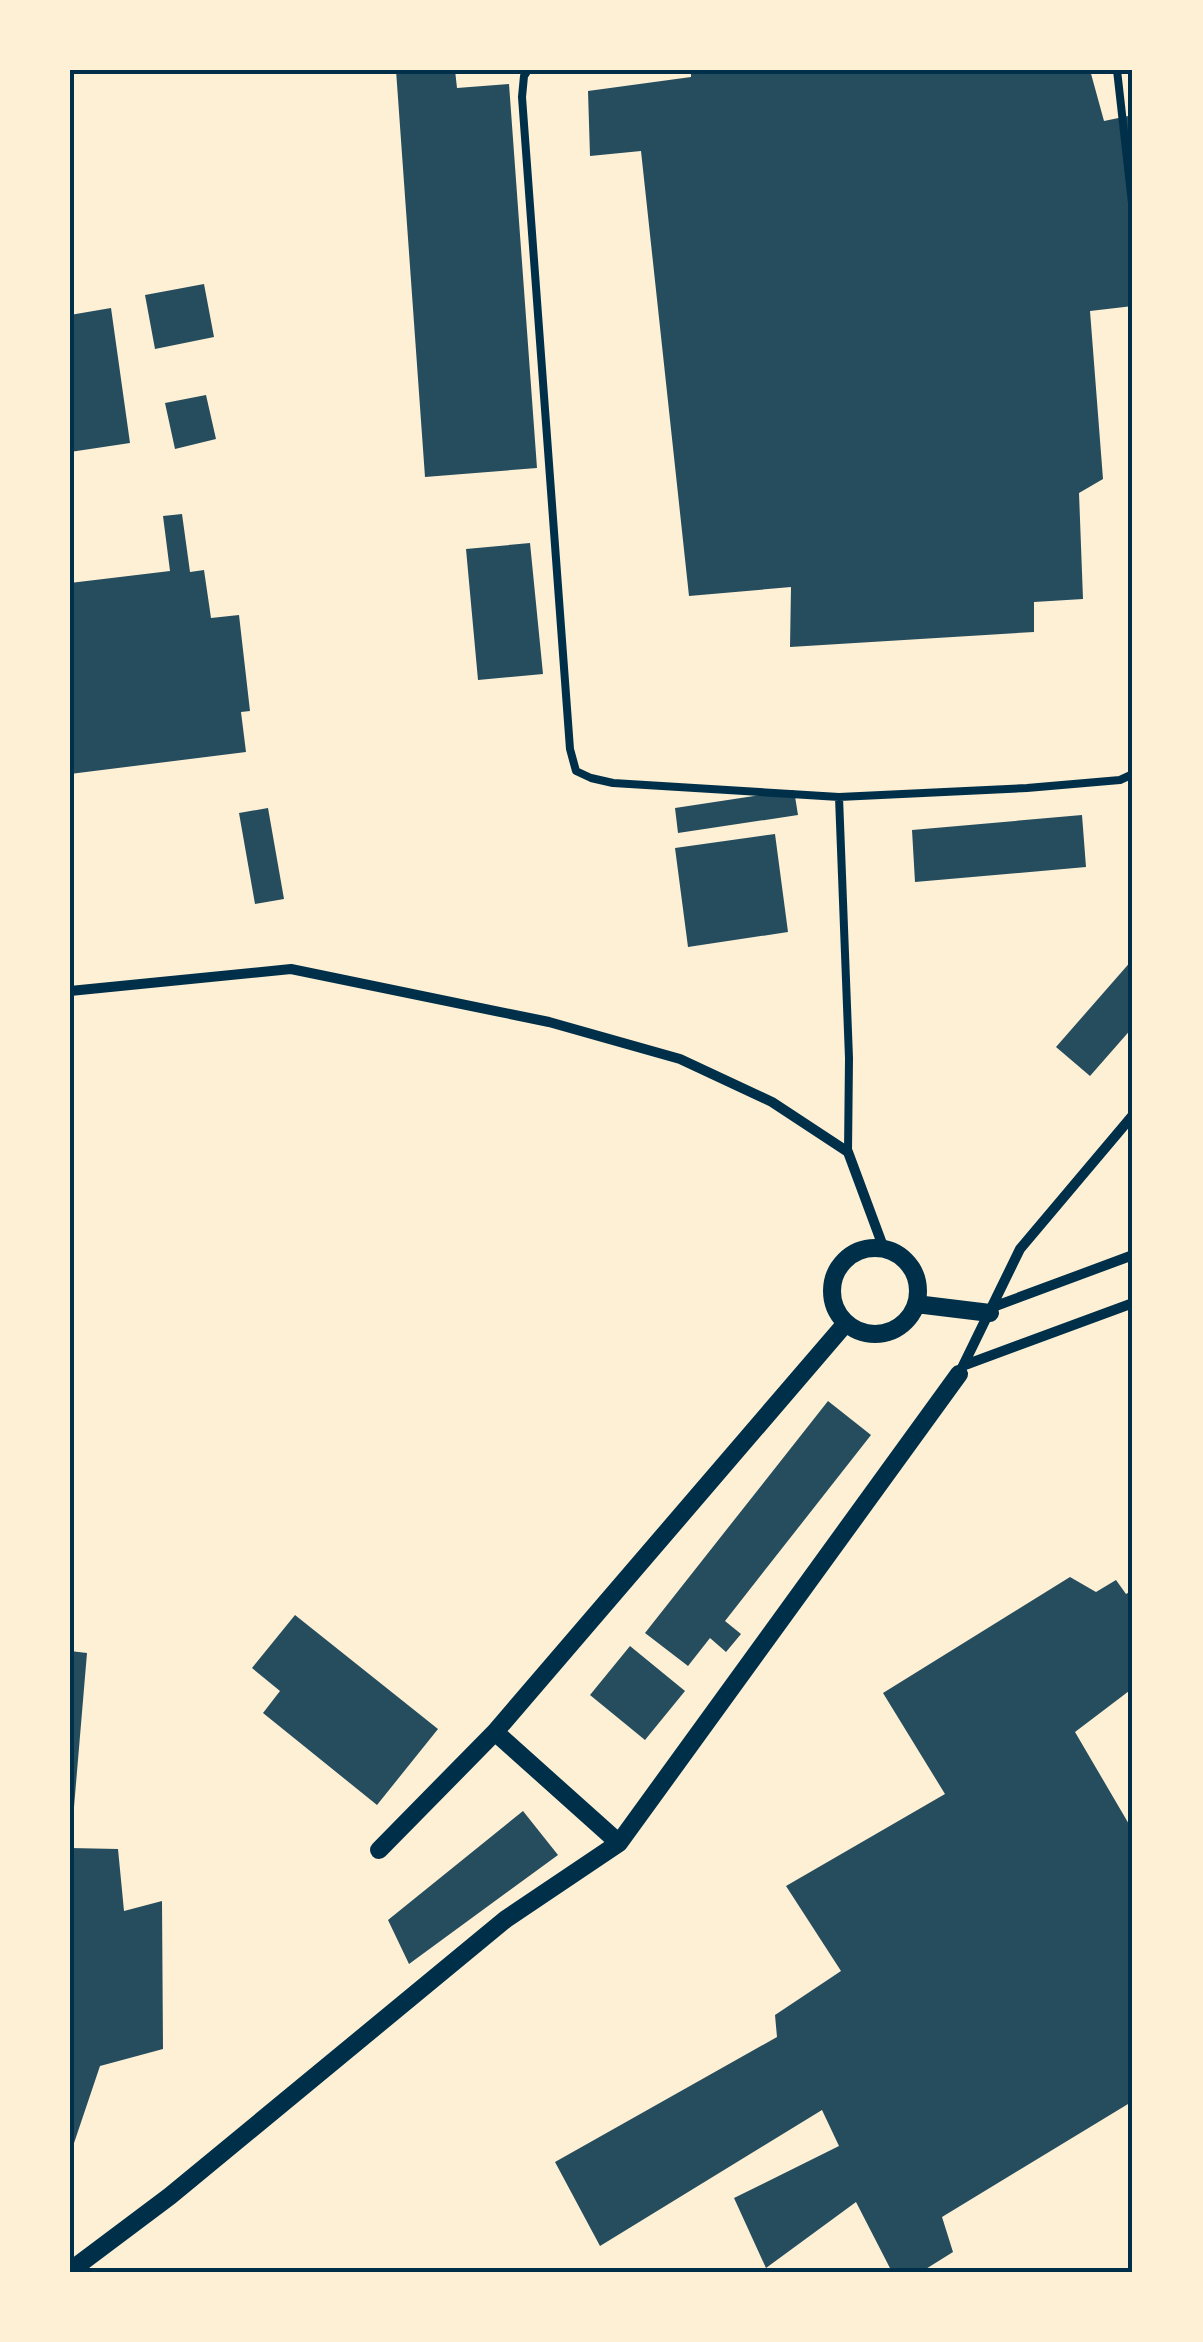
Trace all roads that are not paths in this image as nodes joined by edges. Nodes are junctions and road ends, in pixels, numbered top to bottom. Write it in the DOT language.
graph roads {
  1 [pos="528,70"];
  2 [pos="1117,70"];
  3 [pos="1133,212"];
  4 [pos="1133,774"];
  5 [pos="839,797"];
  6 [pos="70,992"];
  7 [pos="1133,1116"];
  8 [pos="848,1152"];
  9 [pos="884,1248"];
  10 [pos="1133,1255"];
  11 [pos="1133,1303"];
  12 [pos="916,1304"];
  13 [pos="992,1310"];
  14 [pos="846,1322"];
  15 [pos="962,1370"];
  16 [pos="495,1732"];
  17 [pos="618,1843"];
  18 [pos="380,1850"];
  19 [pos="70,2271"];
  1 -- 5 [label="lane"];
  2 -- 3 [label="lane"];
  4 -- 5 [label="lane"];
  5 -- 8 [label="lane"];
  6 -- 8 [label="street"];
  7 -- 13 [label="street"];
  8 -- 9 [label="street"];
  9 -- 12 [label="street"];
  9 -- 14 [label="street"];
  10 -- 13 [label="street"];
  11 -- 15 [label="street"];
  12 -- 13 [label="street"];
  12 -- 14 [label="street"];
  13 -- 15 [label="street"];
  14 -- 16 [label="street"];
  15 -- 17 [label="street"];
  16 -- 17 [label="street"];
  16 -- 18 [label="street"];
  17 -- 19 [label="street"];
}
